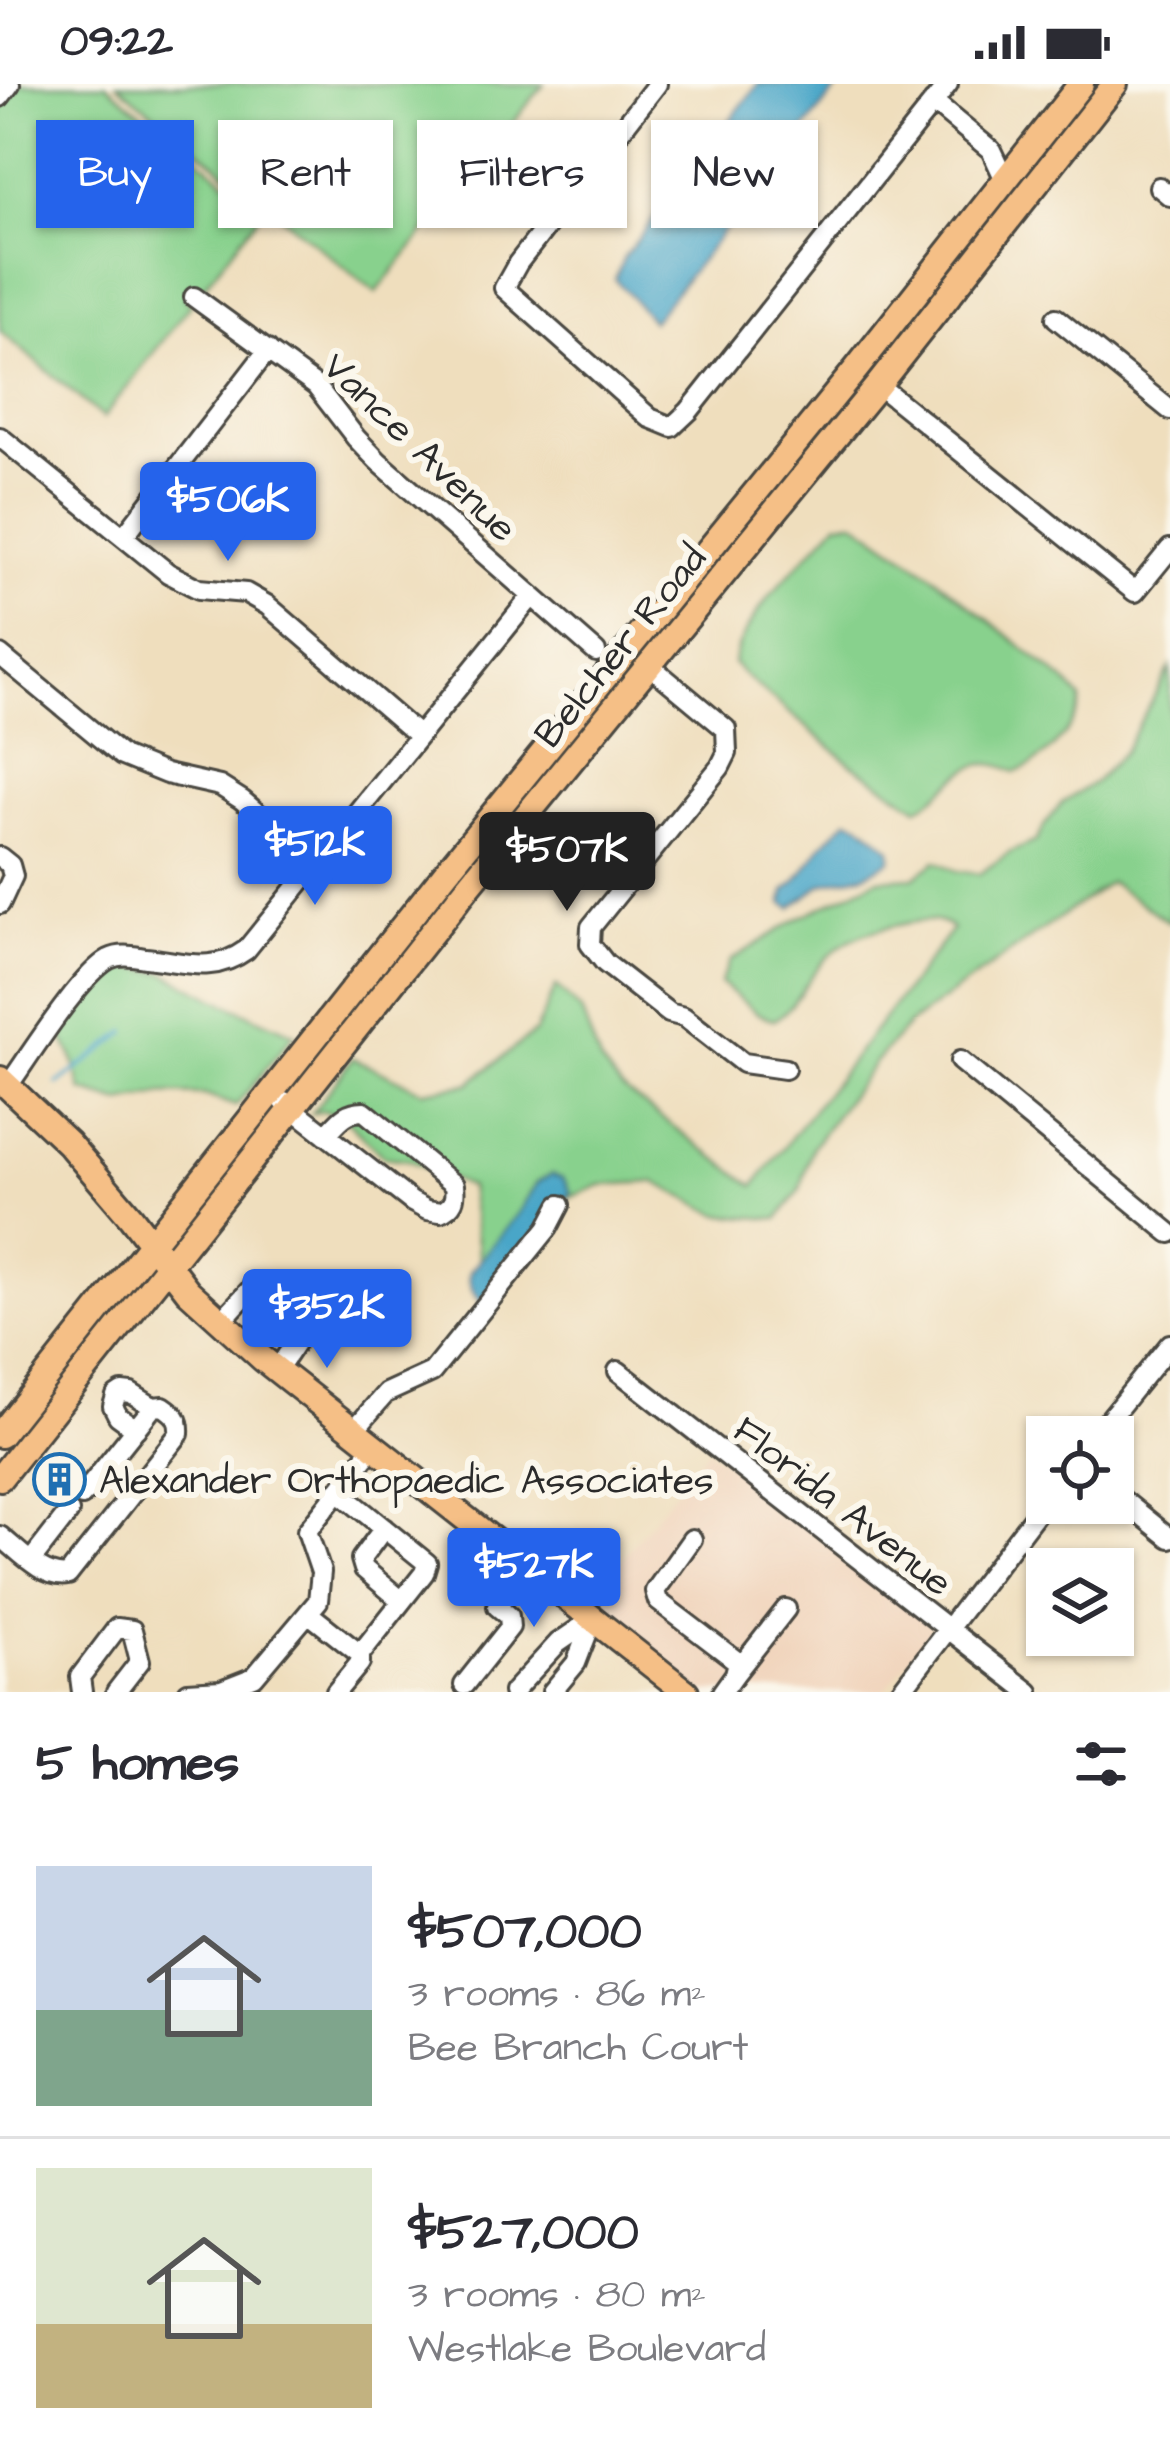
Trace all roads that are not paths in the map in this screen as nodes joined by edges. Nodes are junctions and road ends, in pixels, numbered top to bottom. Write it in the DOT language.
graph roads {
  1 [pos="10,84"];
  2 [pos="658,84"];
  3 [pos="948,84"];
  4 [pos="1081,84"];
  5 [pos="1115,84"];
  6 [pos="0,97"];
  7 [pos="933,102"];
  8 [pos="1005,180"];
  9 [pos="194,297"];
  10 [pos="1056,318"];
  11 [pos="268,350"];
  12 [pos="878,385"];
  13 [pos="1170,410"];
  14 [pos="0,437"];
  15 [pos="124,536"];
  16 [pos="1170,549"];
  17 [pos="532,596"];
  18 [pos="596,652"];
  19 [pos="0,655"];
  20 [pos="649,665"];
  21 [pos="419,736"];
  22 [pos="0,857"];
  23 [pos="316,863"];
  24 [pos="0,904"];
  25 [pos="960,1061"];
  26 [pos="785,1069"];
  27 [pos="4,1083"];
  28 [pos="271,1091"];
  29 [pos="292,1108"];
  30 [pos="326,1135"];
  31 [pos="560,1205"];
  32 [pos="1170,1233"];
  33 [pos="151,1243"];
  34 [pos="168,1264"];
  35 [pos="221,1321"];
  36 [pos="1170,1344"];
  37 [pos="277,1370"];
  38 [pos="618,1371"];
  39 [pos="153,1407"];
  40 [pos="1112,1416"];
  41 [pos="136,1429"];
  42 [pos="0,1436"];
  43 [pos="364,1438"];
  44 [pos="0,1478"];
  45 [pos="338,1491"];
  46 [pos="82,1496"];
  47 [pos="1134,1509"];
  48 [pos="69,1512"];
  49 [pos="1028,1524"];
  50 [pos="384,1528"];
  51 [pos="0,1536"];
  52 [pos="1170,1538"];
  53 [pos="692,1539"];
  54 [pos="31,1561"];
  55 [pos="528,1567"];
  56 [pos="480,1592"];
  57 [pos="402,1601"];
  58 [pos="497,1606"];
  59 [pos="786,1609"];
  60 [pos="308,1613"];
  61 [pos="593,1619"];
  62 [pos="948,1629"];
  63 [pos="359,1654"];
  64 [pos="734,1674"];
  65 [pos="464,1685"];
  66 [pos="82,1692"];
  67 [pos="116,1692"];
  68 [pos="188,1692"];
  69 [pos="336,1692"];
  70 [pos="513,1692"];
  71 [pos="552,1692"];
  72 [pos="686,1692"];
  73 [pos="722,1692"];
  74 [pos="900,1692"];
  75 [pos="1029,1692"];
  1 -- 6 [label="street"];
  2 -- 7 [label="street"];
  3 -- 7 [label="street"];
  4 -- 8 [label="main road, Belcher Road"];
  5 -- 12 [label="main road, Belcher Road"];
  7 -- 8 [label="street"];
  8 -- 28 [label="main road, Belcher Road"];
  9 -- 11 [label="street, Vance Avenue"];
  10 -- 13 [label="street"];
  11 -- 15 [label="street"];
  11 -- 17 [label="street, Vance Avenue"];
  12 -- 16 [label="street"];
  12 -- 20 [label="main road, Belcher Road"];
  14 -- 15 [label="street"];
  15 -- 21 [label="street"];
  17 -- 18 [label="street, Vance Avenue"];
  17 -- 21 [label="street"];
  19 -- 23 [label="street"];
  20 -- 26 [label="street"];
  20 -- 29 [label="main road, Belcher Road"];
  21 -- 23 [label="street"];
  22 -- 24 [label="street"];
  23 -- 27 [label="street"];
  25 -- 32 [label="street"];
  27 -- 33 [label="main road"];
  28 -- 29 [label="street"];
  28 -- 33 [label="main road, Belcher Road"];
  29 -- 30 [label="street"];
  29 -- 34 [label="main road, Belcher Road"];
  30 -- 30 [label="street"];
  31 -- 43 [label="street"];
  33 -- 34 [label="main road"];
  33 -- 42 [label="main road, Belcher Road"];
  34 -- 35 [label="main road"];
  34 -- 44 [label="main road, Belcher Road"];
  35 -- 37 [label="main road"];
  35 -- 37 [label="street"];
  36 -- 40 [label="street"];
  37 -- 43 [label="main road"];
  38 -- 62 [label="street, Florida Avenue"];
  39 -- 41 [label="street"];
  39 -- 41 [label="street"];
  39 -- 54 [label="street"];
  41 -- 46 [label="street"];
  43 -- 45 [label="street"];
  43 -- 55 [label="main road"];
  45 -- 50 [label="street"];
  45 -- 60 [label="street"];
  47 -- 52 [label="street"];
  48 -- 54 [label="street"];
  49 -- 62 [label="street"];
  50 -- 57 [label="street"];
  50 -- 57 [label="street"];
  51 -- 54 [label="street"];
  53 -- 64 [label="street"];
  55 -- 58 [label="street"];
  55 -- 61 [label="main road"];
  56 -- 58 [label="street"];
  57 -- 63 [label="street"];
  58 -- 65 [label="street"];
  59 -- 64 [label="street"];
  60 -- 63 [label="street"];
  60 -- 68 [label="street"];
  61 -- 70 [label="street"];
  61 -- 71 [label="street"];
  61 -- 72 [label="main road"];
  62 -- 74 [label="street"];
  62 -- 75 [label="street, Florida Avenue"];
  63 -- 69 [label="street"];
  64 -- 73 [label="street"];
  66 -- 67 [label="street"];
}
